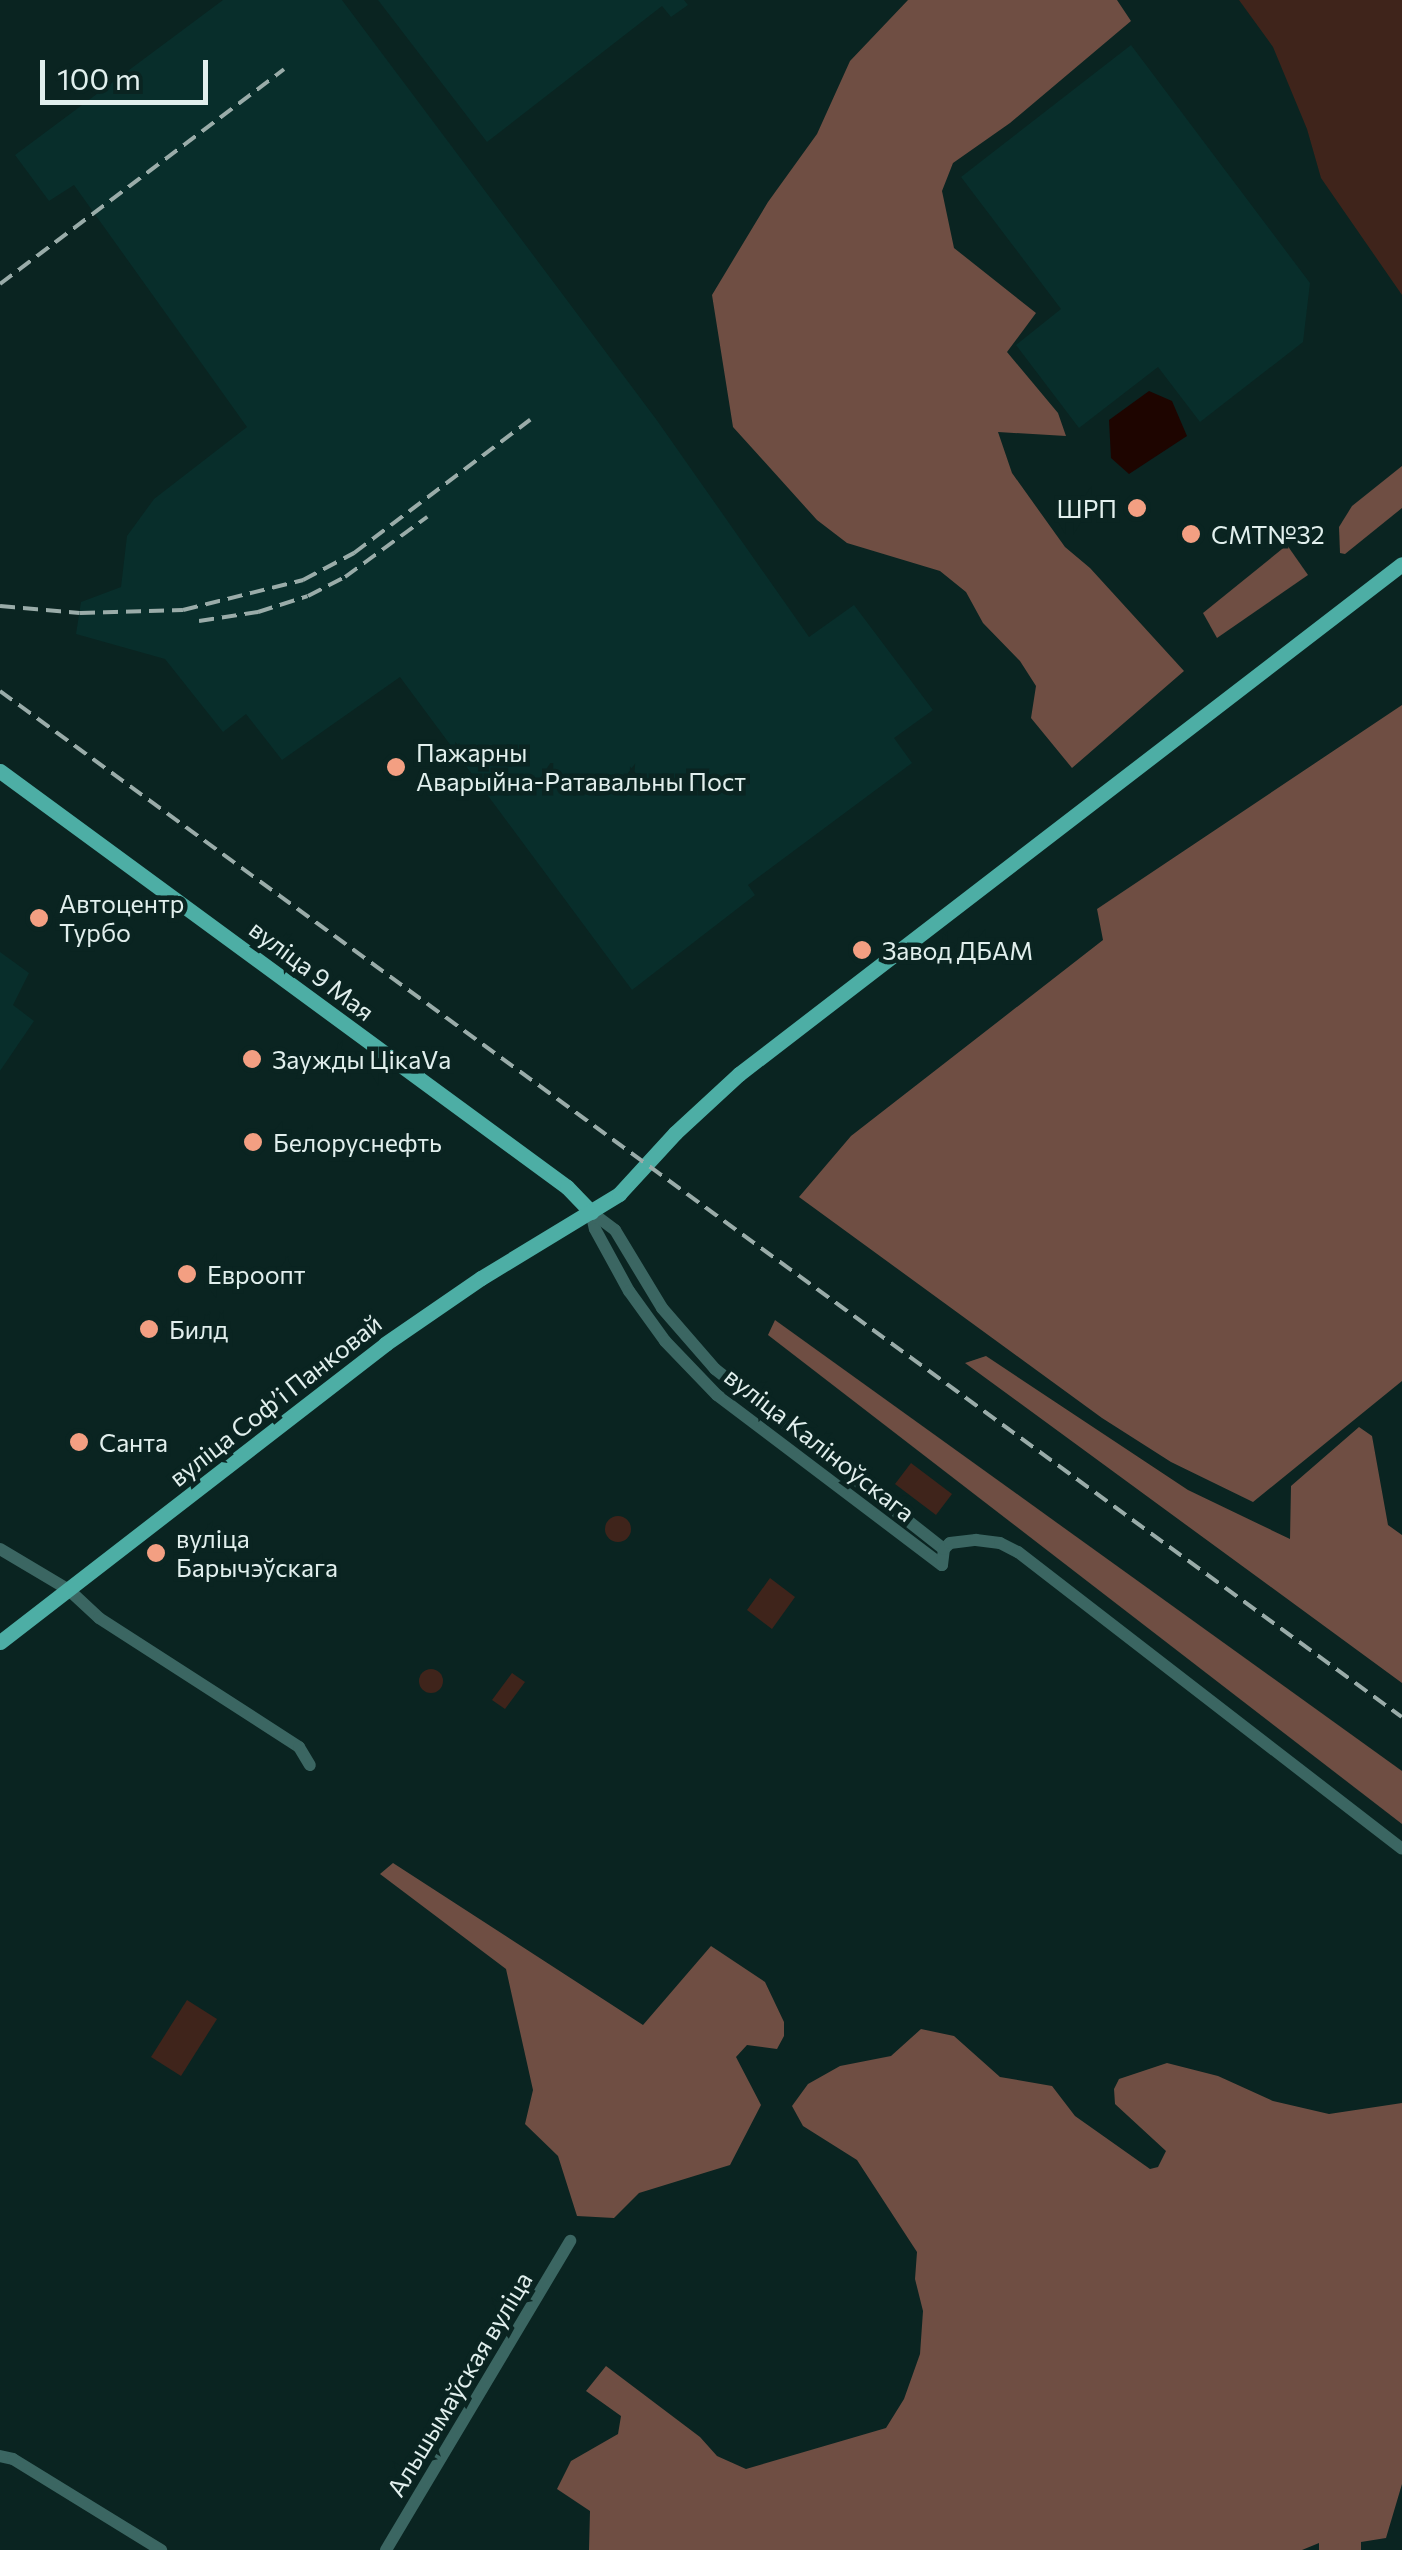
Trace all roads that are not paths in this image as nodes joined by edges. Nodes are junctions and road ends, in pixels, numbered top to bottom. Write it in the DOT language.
graph roads {
  1 [pos="1402,564"];
  2 [pos="0,771"];
  3 [pos="591,1212"];
  4 [pos="0,1548"];
  5 [pos="944,1549"];
  6 [pos="69,1590"];
  7 [pos="0,1642"];
  8 [pos="310,1765"];
  9 [pos="1402,1849"];
  10 [pos="570,2241"];
  11 [pos="0,2456"];
  12 [pos="162,2550"];
  13 [pos="386,2550"];
  1 -- 3 [label="main road, вуліца Софʼі Панковай"];
  2 -- 3 [label="main road, вуліца 9 Мая"];
  3 -- 5 [label="street, вуліца Каліноўскага"];
  3 -- 5 [label="street, вуліца Каліноўскага"];
  3 -- 6 [label="main road, вуліца Софʼі Панковай"];
  4 -- 6 [label="street"];
  5 -- 9 [label="street"];
  6 -- 7 [label="main road, вуліца Софʼі Панковай"];
  6 -- 8 [label="street"];
  10 -- 13 [label="street, Альшымаўская вуліца"];
  11 -- 12 [label="street"];
}
